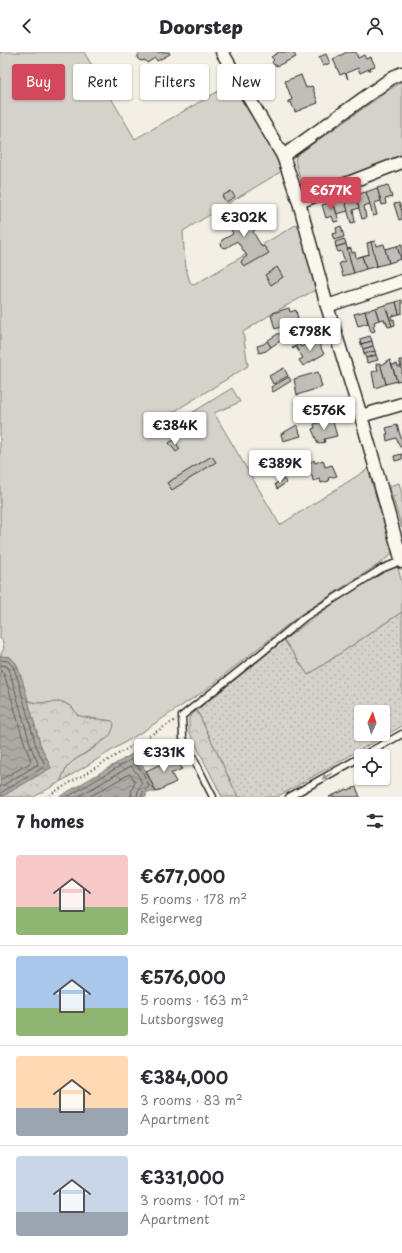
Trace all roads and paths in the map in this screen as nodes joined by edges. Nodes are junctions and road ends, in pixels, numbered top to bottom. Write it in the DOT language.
graph roads {
  1 [pos="222,52"];
  2 [pos="402,73"];
  3 [pos="283,156"];
  4 [pos="402,162"];
  5 [pos="299,202"];
  6 [pos="402,281"];
  7 [pos="327,306"];
  8 [pos="402,404"];
  9 [pos="361,416"];
  10 [pos="400,544"];
  11 [pos="402,561"];
  12 [pos="182,716"];
  13 [pos="402,734"];
  14 [pos="375,749"];
  15 [pos="354,760"];
  16 [pos="46,797"];
  17 [pos="213,797"];
  18 [pos="289,797"];
  1 -- 3 [label="street"];
  2 -- 3 [label="street"];
  3 -- 5 [label="street"];
  4 -- 5 [label="street"];
  5 -- 7 [label="street"];
  6 -- 7 [label="street"];
  7 -- 9 [label="street"];
  8 -- 9 [label="street"];
  9 -- 10 [label="street"];
  10 -- 11 [label="street"];
  11 -- 12 [label="lane"];
  12 -- 16 [label="path"];
  12 -- 17 [label="lane"];
  13 -- 14 [label="lane"];
  15 -- 18 [label="lane, one-way"];
}
